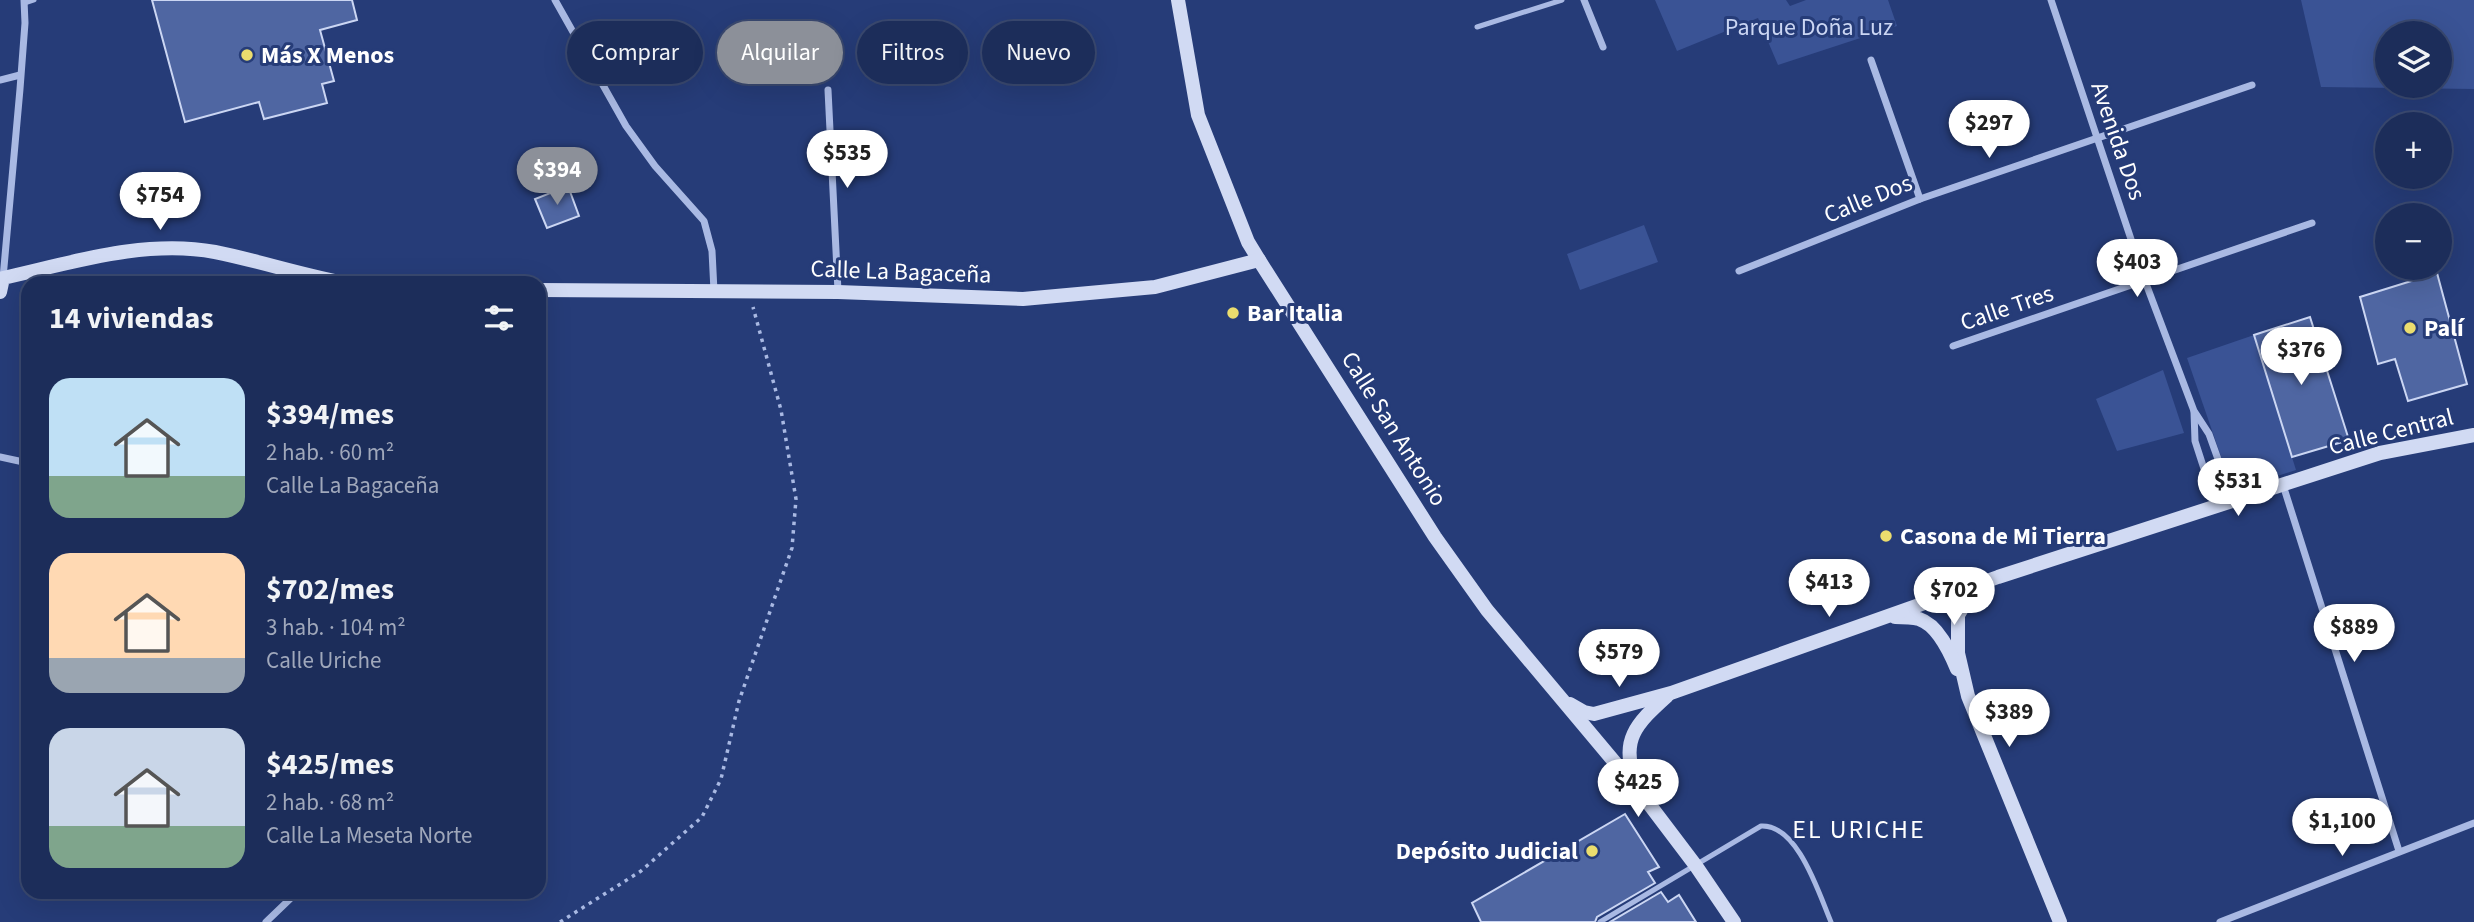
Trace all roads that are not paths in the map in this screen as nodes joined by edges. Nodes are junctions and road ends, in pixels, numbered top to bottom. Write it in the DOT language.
graph roads {
  1 [pos="34,0"];
  2 [pos="555,0"];
  3 [pos="1178,0"];
  4 [pos="1562,0"];
  5 [pos="1584,0"];
  6 [pos="2051,0"];
  7 [pos="24,1"];
  8 [pos="1477,27"];
  9 [pos="1603,47"];
  10 [pos="1871,60"];
  11 [pos="20,75"];
  12 [pos="0,80"];
  13 [pos="2252,85"];
  14 [pos="828,90"];
  15 [pos="2096,137"];
  16 [pos="1920,199"];
  17 [pos="2312,223"];
  18 [pos="1259,260"];
  19 [pos="1739,271"];
  20 [pos="34,276"];
  21 [pos="316,276"];
  22 [pos="21,280"];
  23 [pos="2145,281"];
  24 [pos="2,285"];
  25 [pos="546,290"];
  26 [pos="714,291"];
  27 [pos="838,292"];
  28 [pos="1953,346"];
  29 [pos="2194,411"];
  30 [pos="2474,435"];
  31 [pos="0,457"];
  32 [pos="21,462"];
  33 [pos="2283,485"];
  34 [pos="2233,501"];
  35 [pos="2216,506"];
  36 [pos="1998,577"];
  37 [pos="1891,616"];
  38 [pos="1671,693"];
  39 [pos="1968,696"];
  40 [pos="1564,700"];
  41 [pos="1643,796"];
  42 [pos="2474,823"];
  43 [pos="2399,851"];
  44 [pos="1696,866"];
  45 [pos="290,899"];
  46 [pos="266,922"];
  47 [pos="1600,922"];
  48 [pos="1734,922"];
  49 [pos="1831,922"];
  50 [pos="2060,922"];
  51 [pos="2220,922"];
  1 -- 7 [label="lane"];
  2 -- 26 [label="street"];
  3 -- 18 [label="main road, Calle San Antonio"];
  4 -- 8 [label="lane"];
  5 -- 9 [label="street"];
  6 -- 15 [label="street, Avenida Dos"];
  7 -- 11 [label="street"];
  10 -- 16 [label="street"];
  11 -- 12 [label="street"];
  11 -- 24 [label="street"];
  13 -- 15 [label="street, Calle Dos"];
  14 -- 27 [label="street"];
  15 -- 16 [label="street, Calle Dos"];
  15 -- 23 [label="street, Avenida Dos"];
  16 -- 19 [label="street, Calle Dos"];
  17 -- 23 [label="street, Calle Tres"];
  18 -- 27 [label="main road, Calle La Bagaceña"];
  18 -- 40 [label="main road, Calle San Antonio"];
  20 -- 21 [label="main road"];
  22 -- 24 [label="main road"];
  23 -- 28 [label="street, Calle Tres"];
  23 -- 29 [label="street, Avenida Dos"];
  25 -- 26 [label="main road, Calle La Bagaceña"];
  26 -- 27 [label="main road, Calle La Bagaceña"];
  29 -- 34 [label="street, Avenida Dos"];
  29 -- 35 [label="street, Avenida Dos"];
  30 -- 33 [label="main road, Calle Central"];
  31 -- 32 [label="street"];
  33 -- 34 [label="main road, Calle Central"];
  33 -- 43 [label="street"];
  34 -- 35 [label="main road, Calle Central"];
  35 -- 36 [label="main road, Calle Central"];
  36 -- 37 [label="main road, Calle Central"];
  36 -- 39 [label="main road"];
  37 -- 38 [label="main road, Calle Central"];
  37 -- 39 [label="main road"];
  38 -- 40 [label="main road, Calle Central"];
  38 -- 41 [label="main road"];
  39 -- 50 [label="main road"];
  40 -- 41 [label="main road, Calle San Antonio"];
  41 -- 44 [label="main road"];
  42 -- 43 [label="street"];
  43 -- 51 [label="street"];
  44 -- 47 [label="lane"];
  44 -- 48 [label="main road"];
  44 -- 49 [label="lane"];
  45 -- 46 [label="street"];
}
